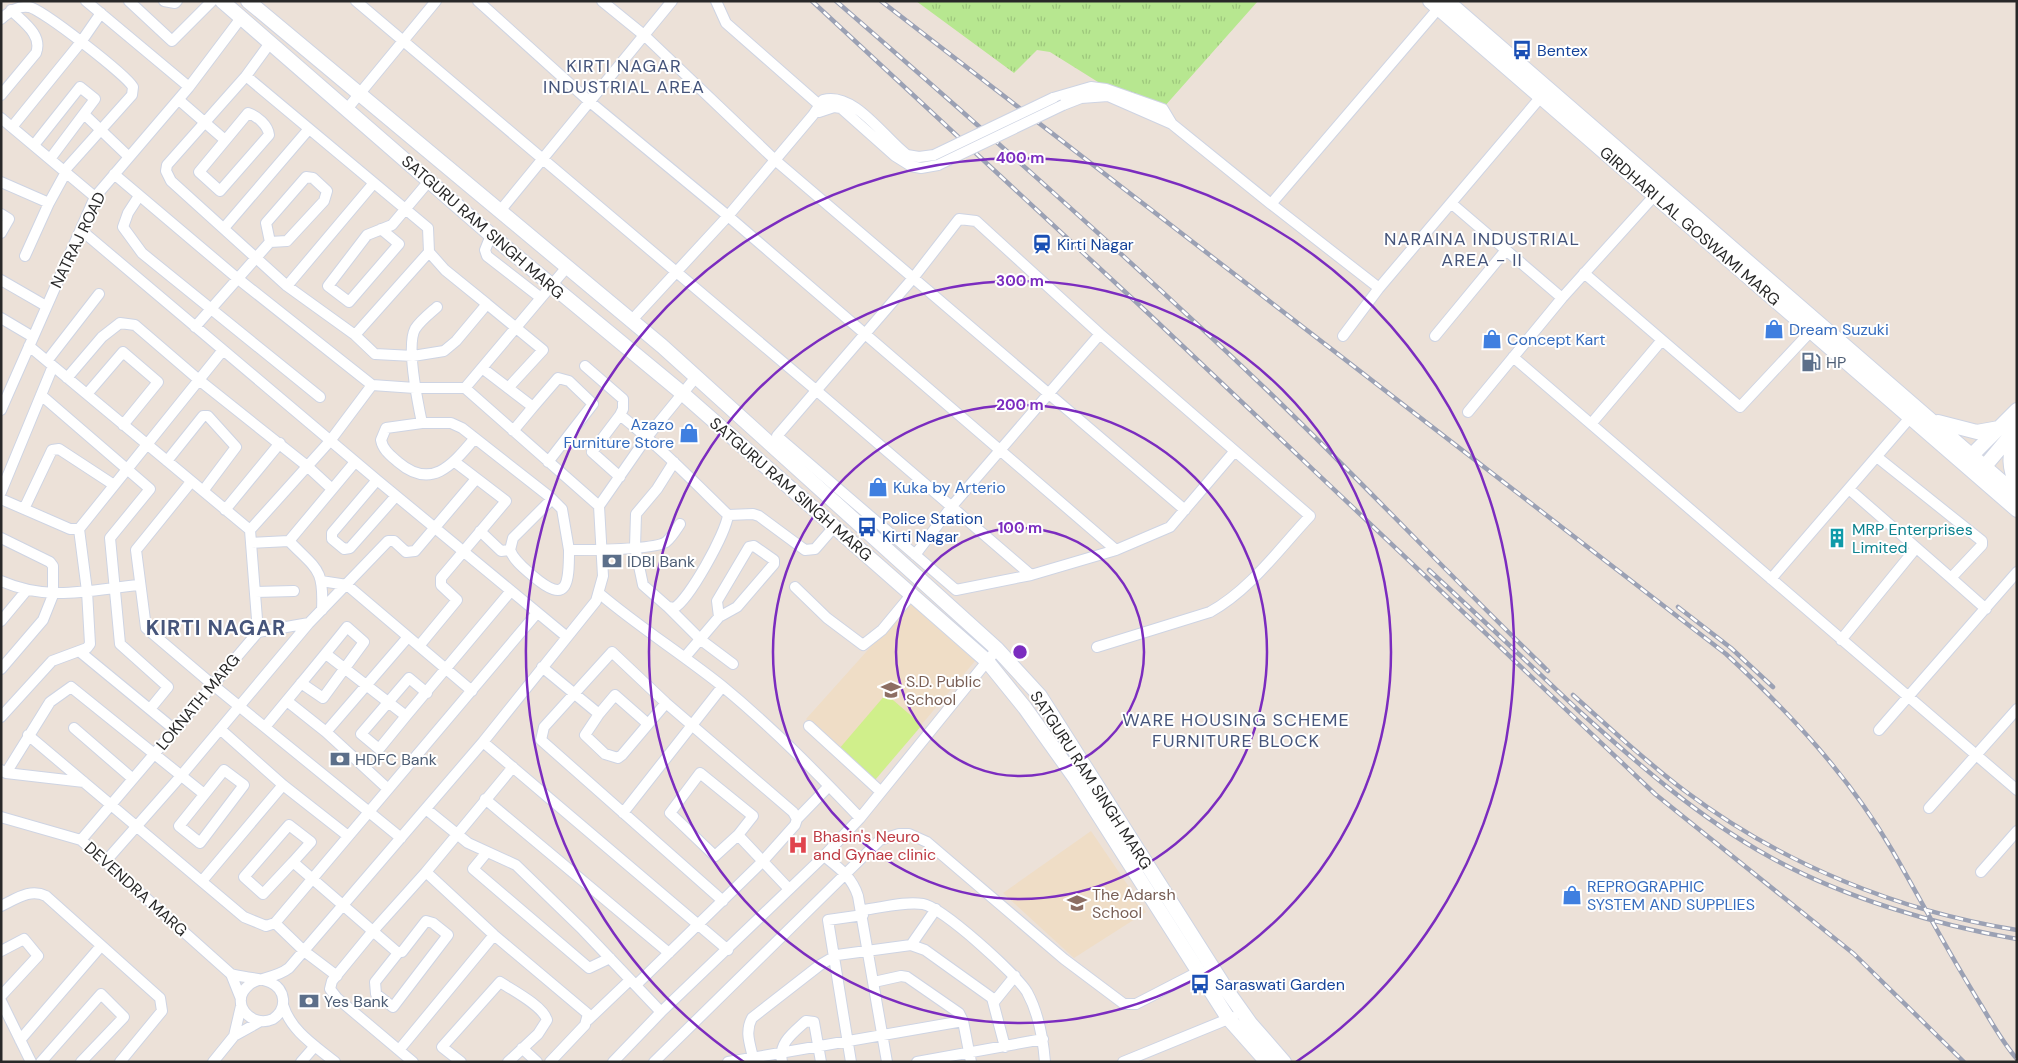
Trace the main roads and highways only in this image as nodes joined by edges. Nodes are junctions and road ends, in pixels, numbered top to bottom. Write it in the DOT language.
graph roads {
  1 [pos="222,1"];
  2 [pos="248,1"];
  3 [pos="1440,3"];
  4 [pos="1544,93"];
  5 [pos="1819,333"];
  6 [pos="2017,410"];
  7 [pos="1914,412"];
  8 [pos="1931,419"];
  9 [pos="1999,428"];
  10 [pos="2017,428"];
  11 [pos="2017,432"];
  12 [pos="1967,459"];
  13 [pos="1981,470"];
  14 [pos="2017,488"];
  15 [pos="2017,494"];
  16 [pos="2017,510"];
  17 [pos="1267,1062"];
  18 [pos="1284,1062"];
  1 -- 17 [label="main road, SATGURU RAM SINGH MARG"];
  2 -- 18 [label="main road, SATGURU RAM SINGH MARG"];
  3 -- 4 [label="main road, GIRDHARI LAL GOSWAMI MARG"];
  4 -- 5 [label="main road, GIRDHARI LAL GOSWAMI MARG"];
  4 -- 5 [label="main road, GIRDHARI LAL GOSWAMI MARG"];
  5 -- 7 [label="main road, GIRDHARI LAL GOSWAMI MARG"];
  6 -- 9 [label="main road"];
  7 -- 8 [label="main road, GIRDHARI LAL GOSWAMI MARG"];
  7 -- 12 [label="main road, GIRDHARI LAL GOSWAMI MARG"];
  8 -- 9 [label="main road"];
  8 -- 12 [label="main road, GIRDHARI LAL GOSWAMI MARG"];
  9 -- 12 [label="main road"];
  10 -- 13 [label="main road"];
  11 -- 14 [label="main road"];
  12 -- 13 [label="main road, GIRDHARI LAL GOSWAMI MARG"];
  13 -- 15 [label="main road, GIRDHARI LAL GOSWAMI MARG"];
  13 -- 16 [label="main road, GIRDHARI LAL GOSWAMI MARG"];
}
